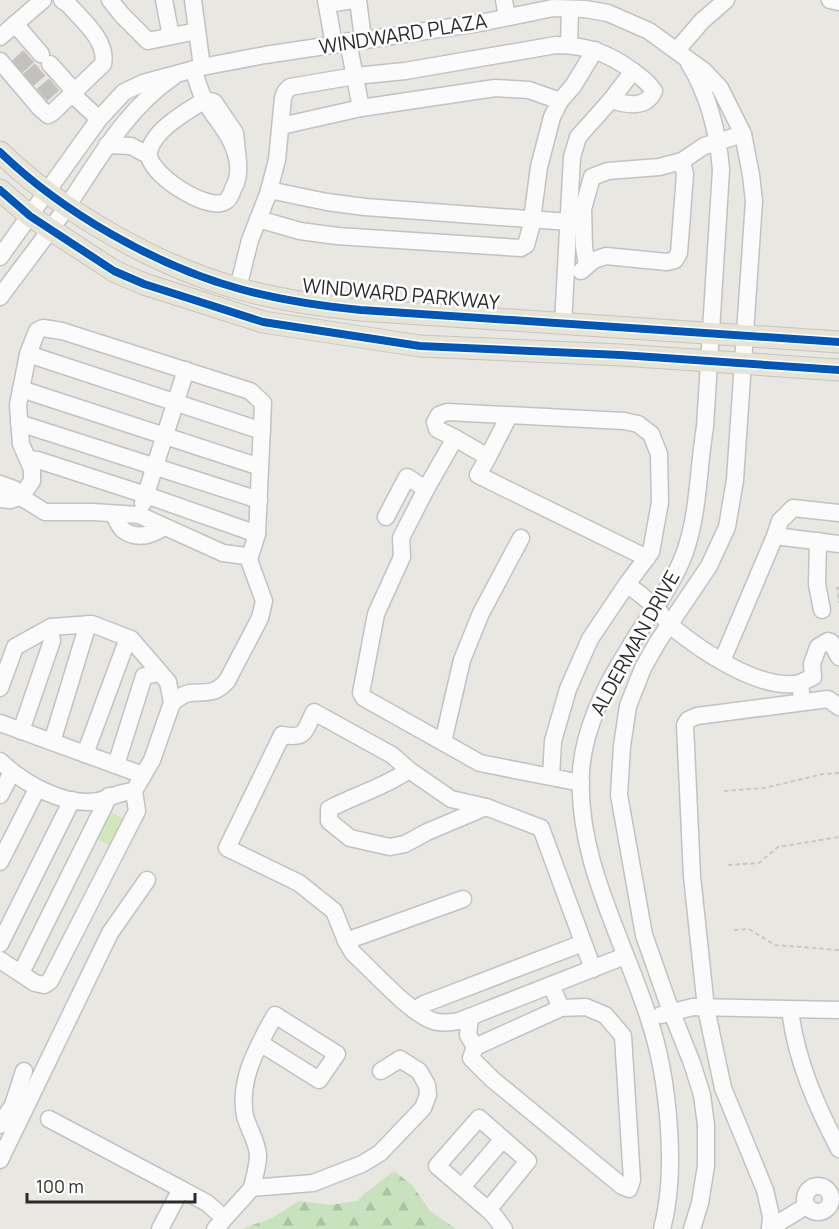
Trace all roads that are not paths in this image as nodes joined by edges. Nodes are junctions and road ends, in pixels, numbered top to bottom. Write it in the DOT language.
graph roads {
  1 [pos="43,0"];
  2 [pos="62,0"];
  3 [pos="110,0"];
  4 [pos="164,0"];
  5 [pos="193,0"];
  6 [pos="356,0"];
  7 [pos="726,0"];
  8 [pos="830,0"];
  9 [pos="326,2"];
  10 [pos="839,2"];
  11 [pos="505,8"];
  12 [pos="570,9"];
  13 [pos="15,24"];
  14 [pos="197,31"];
  15 [pos="171,36"];
  16 [pos="0,38"];
  17 [pos="348,42"];
  18 [pos="569,45"];
  19 [pos="595,50"];
  20 [pos="681,53"];
  21 [pos="9,67"];
  22 [pos="192,69"];
  23 [pos="633,71"];
  24 [pos="355,76"];
  25 [pos="73,93"];
  26 [pos="611,100"];
  27 [pos="560,101"];
  28 [pos="204,102"];
  29 [pos="361,108"];
  30 [pos="129,118"];
  31 [pos="99,119"];
  32 [pos="280,126"];
  33 [pos="743,134"];
  34 [pos="719,142"];
  35 [pos="107,145"];
  36 [pos="0,152"];
  37 [pos="149,152"];
  38 [pos="682,161"];
  39 [pos="238,162"];
  40 [pos="0,190"];
  41 [pos="269,190"];
  42 [pos="46,192"];
  43 [pos="67,206"];
  44 [pos="30,216"];
  45 [pos="258,219"];
  46 [pos="532,220"];
  47 [pos="569,222"];
  48 [pos="51,230"];
  49 [pos="0,257"];
  50 [pos="587,265"];
  51 [pos="566,275"];
  52 [pos="238,288"];
  53 [pos="0,297"];
  54 [pos="563,324"];
  55 [pos="710,333"];
  56 [pos="745,336"];
  57 [pos="839,342"];
  58 [pos="28,354"];
  59 [pos="708,362"];
  60 [pos="743,364"];
  61 [pos="186,370"];
  62 [pos="839,370"];
  63 [pos="21,389"];
  64 [pos="176,402"];
  65 [pos="509,416"];
  66 [pos="20,423"];
  67 [pos="262,431"];
  68 [pos="165,435"];
  69 [pos="455,438"];
  70 [pos="488,457"];
  71 [pos="28,459"];
  72 [pos="155,467"];
  73 [pos="260,467"];
  74 [pos="0,484"];
  75 [pos="426,489"];
  76 [pos="146,495"];
  77 [pos="21,497"];
  78 [pos="0,499"];
  79 [pos="259,500"];
  80 [pos="839,513"];
  81 [pos="112,514"];
  82 [pos="139,515"];
  83 [pos="387,517"];
  84 [pos="164,527"];
  85 [pos="257,534"];
  86 [pos="776,536"];
  87 [pos="521,538"];
  88 [pos="818,542"];
  89 [pos="839,544"];
  90 [pos="647,558"];
  91 [pos="249,560"];
  92 [pos="627,584"];
  93 [pos="656,608"];
  94 [pos="822,610"];
  95 [pos="88,624"];
  96 [pos="670,625"];
  97 [pos="50,628"];
  98 [pos="128,638"];
  99 [pos="839,657"];
  100 [pos="722,661"];
  101 [pos="159,673"];
  102 [pos="800,683"];
  103 [pos="0,688"];
  104 [pos="803,702"];
  105 [pos="172,703"];
  106 [pos="839,707"];
  107 [pos="0,723"];
  108 [pos="21,731"];
  109 [pos="52,742"];
  110 [pos="443,742"];
  111 [pos="85,754"];
  112 [pos="117,765"];
  113 [pos="6,767"];
  114 [pos="409,770"];
  115 [pos="143,775"];
  116 [pos="551,777"];
  117 [pos="581,783"];
  118 [pos="37,789"];
  119 [pos="134,791"];
  120 [pos="0,795"];
  121 [pos="109,796"];
  122 [pos="72,800"];
  123 [pos="486,807"];
  124 [pos="0,862"];
  125 [pos="147,880"];
  126 [pos="463,899"];
  127 [pos="346,941"];
  128 [pos="583,943"];
  129 [pos="0,944"];
  130 [pos="625,956"];
  131 [pos="0,960"];
  132 [pos="592,969"];
  133 [pos="21,973"];
  134 [pos="551,985"];
  135 [pos="561,1008"];
  136 [pos="706,1008"];
  137 [pos="414,1010"];
  138 [pos="790,1010"];
  139 [pos="839,1010"];
  140 [pos="671,1012"];
  141 [pos="470,1017"];
  142 [pos="649,1018"];
  143 [pos="260,1043"];
  144 [pos="475,1047"];
  145 [pos="24,1071"];
  146 [pos="381,1071"];
  147 [pos="49,1119"];
  148 [pos="0,1125"];
  149 [pos="503,1139"];
  150 [pos="839,1149"];
  151 [pos="0,1160"];
  152 [pos="462,1187"];
  153 [pos="252,1188"];
  154 [pos="181,1189"];
  155 [pos="806,1206"];
  156 [pos="488,1210"];
  157 [pos="219,1223"];
  158 [pos="770,1228"];
  159 [pos="160,1229"];
  160 [pos="504,1229"];
  161 [pos="662,1229"];
  162 [pos="692,1229"];
  1 -- 13 [label="street"];
  2 -- 25 [label="street"];
  3 -- 15 [label="street"];
  4 -- 15 [label="street"];
  5 -- 14 [label="street"];
  6 -- 9 [label="street"];
  6 -- 17 [label="street"];
  7 -- 20 [label="street"];
  8 -- 10 [label="street"];
  9 -- 17 [label="street"];
  11 -- 12 [label="street, WINDWARD PLAZA"];
  11 -- 17 [label="street, WINDWARD PLAZA"];
  12 -- 18 [label="street"];
  12 -- 20 [label="street, WINDWARD PLAZA"];
  13 -- 16 [label="street"];
  13 -- 25 [label="street"];
  14 -- 15 [label="street"];
  14 -- 22 [label="street"];
  17 -- 22 [label="street, WINDWARD PLAZA"];
  17 -- 24 [label="street"];
  18 -- 19 [label="street"];
  18 -- 24 [label="street"];
  19 -- 23 [label="street"];
  19 -- 27 [label="street"];
  20 -- 33 [label="street, WINDWARD PLAZA"];
  20 -- 34 [label="street, WINDWARD PLAZA"];
  21 -- 25 [label="street"];
  22 -- 28 [label="street"];
  22 -- 30 [label="street, WINDWARD PLAZA"];
  22 -- 31 [label="street, WINDWARD PLAZA"];
  23 -- 26 [label="street"];
  23 -- 26 [label="street"];
  24 -- 29 [label="street"];
  24 -- 32 [label="street"];
  25 -- 31 [label="street"];
  26 -- 47 [label="street"];
  27 -- 29 [label="street"];
  27 -- 46 [label="street"];
  28 -- 37 [label="street"];
  28 -- 39 [label="street"];
  28 -- 39 [label="street"];
  29 -- 32 [label="street"];
  30 -- 35 [label="street, WINDWARD PLAZA"];
  30 -- 37 [label="street"];
  31 -- 42 [label="street, WINDWARD PLAZA"];
  32 -- 41 [label="street"];
  33 -- 34 [label="street"];
  33 -- 56 [label="street, WINDWARD PLAZA"];
  34 -- 38 [label="street"];
  34 -- 55 [label="street, WINDWARD PLAZA"];
  35 -- 37 [label="street"];
  35 -- 43 [label="street, WINDWARD PLAZA"];
  36 -- 42 [label="main road, WINDWARD PARKWAY"];
  37 -- 39 [label="street"];
  38 -- 50 [label="street"];
  38 -- 50 [label="street"];
  40 -- 44 [label="main road"];
  41 -- 45 [label="street"];
  41 -- 46 [label="street"];
  42 -- 43 [label="main road, WINDWARD PARKWAY"];
  42 -- 44 [label="street, WINDWARD PLAZA"];
  43 -- 48 [label="street, WINDWARD PLAZA"];
  43 -- 52 [label="main road, WINDWARD PARKWAY"];
  44 -- 48 [label="main road"];
  44 -- 49 [label="street, WINDWARD PLAZA"];
  45 -- 46 [label="street"];
  45 -- 52 [label="street"];
  46 -- 47 [label="street"];
  47 -- 51 [label="street"];
  48 -- 53 [label="street, WINDWARD PLAZA"];
  48 -- 59 [label="main road"];
  50 -- 51 [label="street"];
  51 -- 54 [label="street"];
  52 -- 54 [label="main road, WINDWARD PARKWAY"];
  54 -- 55 [label="main road, WINDWARD PARKWAY"];
  55 -- 56 [label="main road, WINDWARD PARKWAY"];
  55 -- 59 [label="street, ALDERMAN DRIVE"];
  56 -- 57 [label="main road, WINDWARD PARKWAY"];
  56 -- 60 [label="street, WINDWARD PLAZA"];
  58 -- 61 [label="street"];
  58 -- 63 [label="street"];
  58 -- 64 [label="street"];
  59 -- 60 [label="main road"];
  59 -- 93 [label="street, ALDERMAN DRIVE"];
  60 -- 62 [label="main road"];
  60 -- 96 [label="street, ALDERMAN DRIVE"];
  61 -- 64 [label="street"];
  61 -- 67 [label="street"];
  63 -- 66 [label="street"];
  63 -- 68 [label="street"];
  64 -- 67 [label="street"];
  64 -- 68 [label="street"];
  65 -- 69 [label="street"];
  65 -- 70 [label="street"];
  65 -- 90 [label="street"];
  66 -- 71 [label="street"];
  66 -- 72 [label="street"];
  67 -- 73 [label="street"];
  68 -- 72 [label="street"];
  68 -- 73 [label="street"];
  69 -- 70 [label="street"];
  69 -- 75 [label="street"];
  70 -- 90 [label="street"];
  71 -- 76 [label="street"];
  71 -- 77 [label="street"];
  72 -- 76 [label="street"];
  72 -- 79 [label="street"];
  73 -- 79 [label="street"];
  74 -- 77 [label="street"];
  75 -- 83 [label="street"];
  75 -- 110 [label="street"];
  76 -- 82 [label="street"];
  76 -- 85 [label="street"];
  77 -- 78 [label="street"];
  77 -- 81 [label="street"];
  79 -- 85 [label="street"];
  80 -- 86 [label="street"];
  81 -- 82 [label="street"];
  81 -- 84 [label="street"];
  82 -- 84 [label="street"];
  84 -- 91 [label="street"];
  85 -- 91 [label="street"];
  86 -- 88 [label="street"];
  86 -- 100 [label="street"];
  87 -- 110 [label="street"];
  88 -- 89 [label="street"];
  88 -- 94 [label="street"];
  90 -- 92 [label="street"];
  91 -- 105 [label="street"];
  92 -- 93 [label="street"];
  92 -- 116 [label="street"];
  93 -- 96 [label="street"];
  93 -- 117 [label="street, ALDERMAN DRIVE"];
  95 -- 97 [label="street"];
  95 -- 98 [label="street"];
  95 -- 109 [label="street"];
  96 -- 100 [label="street"];
  96 -- 140 [label="street, ALDERMAN DRIVE"];
  97 -- 103 [label="street"];
  97 -- 108 [label="street"];
  98 -- 101 [label="street"];
  98 -- 111 [label="street"];
  99 -- 102 [label="street"];
  100 -- 102 [label="street"];
  101 -- 105 [label="street"];
  101 -- 112 [label="street"];
  102 -- 104 [label="street"];
  104 -- 106 [label="street"];
  104 -- 136 [label="street"];
  105 -- 115 [label="street"];
  107 -- 108 [label="street"];
  108 -- 109 [label="street"];
  109 -- 111 [label="street"];
  110 -- 116 [label="street"];
  111 -- 112 [label="street"];
  112 -- 115 [label="street"];
  113 -- 118 [label="street"];
  113 -- 120 [label="street"];
  114 -- 123 [label="street"];
  114 -- 123 [label="street"];
  114 -- 127 [label="street"];
  115 -- 119 [label="street"];
  116 -- 117 [label="street"];
  117 -- 130 [label="street, ALDERMAN DRIVE"];
  118 -- 122 [label="street"];
  118 -- 124 [label="street"];
  119 -- 121 [label="street"];
  119 -- 133 [label="street"];
  121 -- 122 [label="street"];
  121 -- 133 [label="street"];
  122 -- 129 [label="street"];
  123 -- 128 [label="street"];
  125 -- 151 [label="street"];
  126 -- 127 [label="street"];
  127 -- 137 [label="street"];
  128 -- 132 [label="street"];
  128 -- 137 [label="street"];
  130 -- 132 [label="street"];
  130 -- 142 [label="street, ALDERMAN DRIVE"];
  131 -- 133 [label="street"];
  132 -- 134 [label="street"];
  134 -- 135 [label="street"];
  134 -- 141 [label="street"];
  135 -- 144 [label="street"];
  135 -- 144 [label="street"];
  136 -- 138 [label="street"];
  136 -- 140 [label="street"];
  136 -- 158 [label="street"];
  137 -- 141 [label="street"];
  138 -- 139 [label="street"];
  138 -- 150 [label="street"];
  140 -- 142 [label="street"];
  140 -- 162 [label="street, ALDERMAN DRIVE"];
  141 -- 144 [label="street"];
  142 -- 161 [label="street, ALDERMAN DRIVE"];
  143 -- 153 [label="street"];
  145 -- 148 [label="street"];
  146 -- 153 [label="street"];
  147 -- 154 [label="street"];
  149 -- 152 [label="street"];
  149 -- 152 [label="street"];
  149 -- 156 [label="street"];
  152 -- 156 [label="street"];
  153 -- 157 [label="street"];
  154 -- 157 [label="street"];
  154 -- 159 [label="street"];
  155 -- 158 [label="street"];
  156 -- 160 [label="street"];
}
